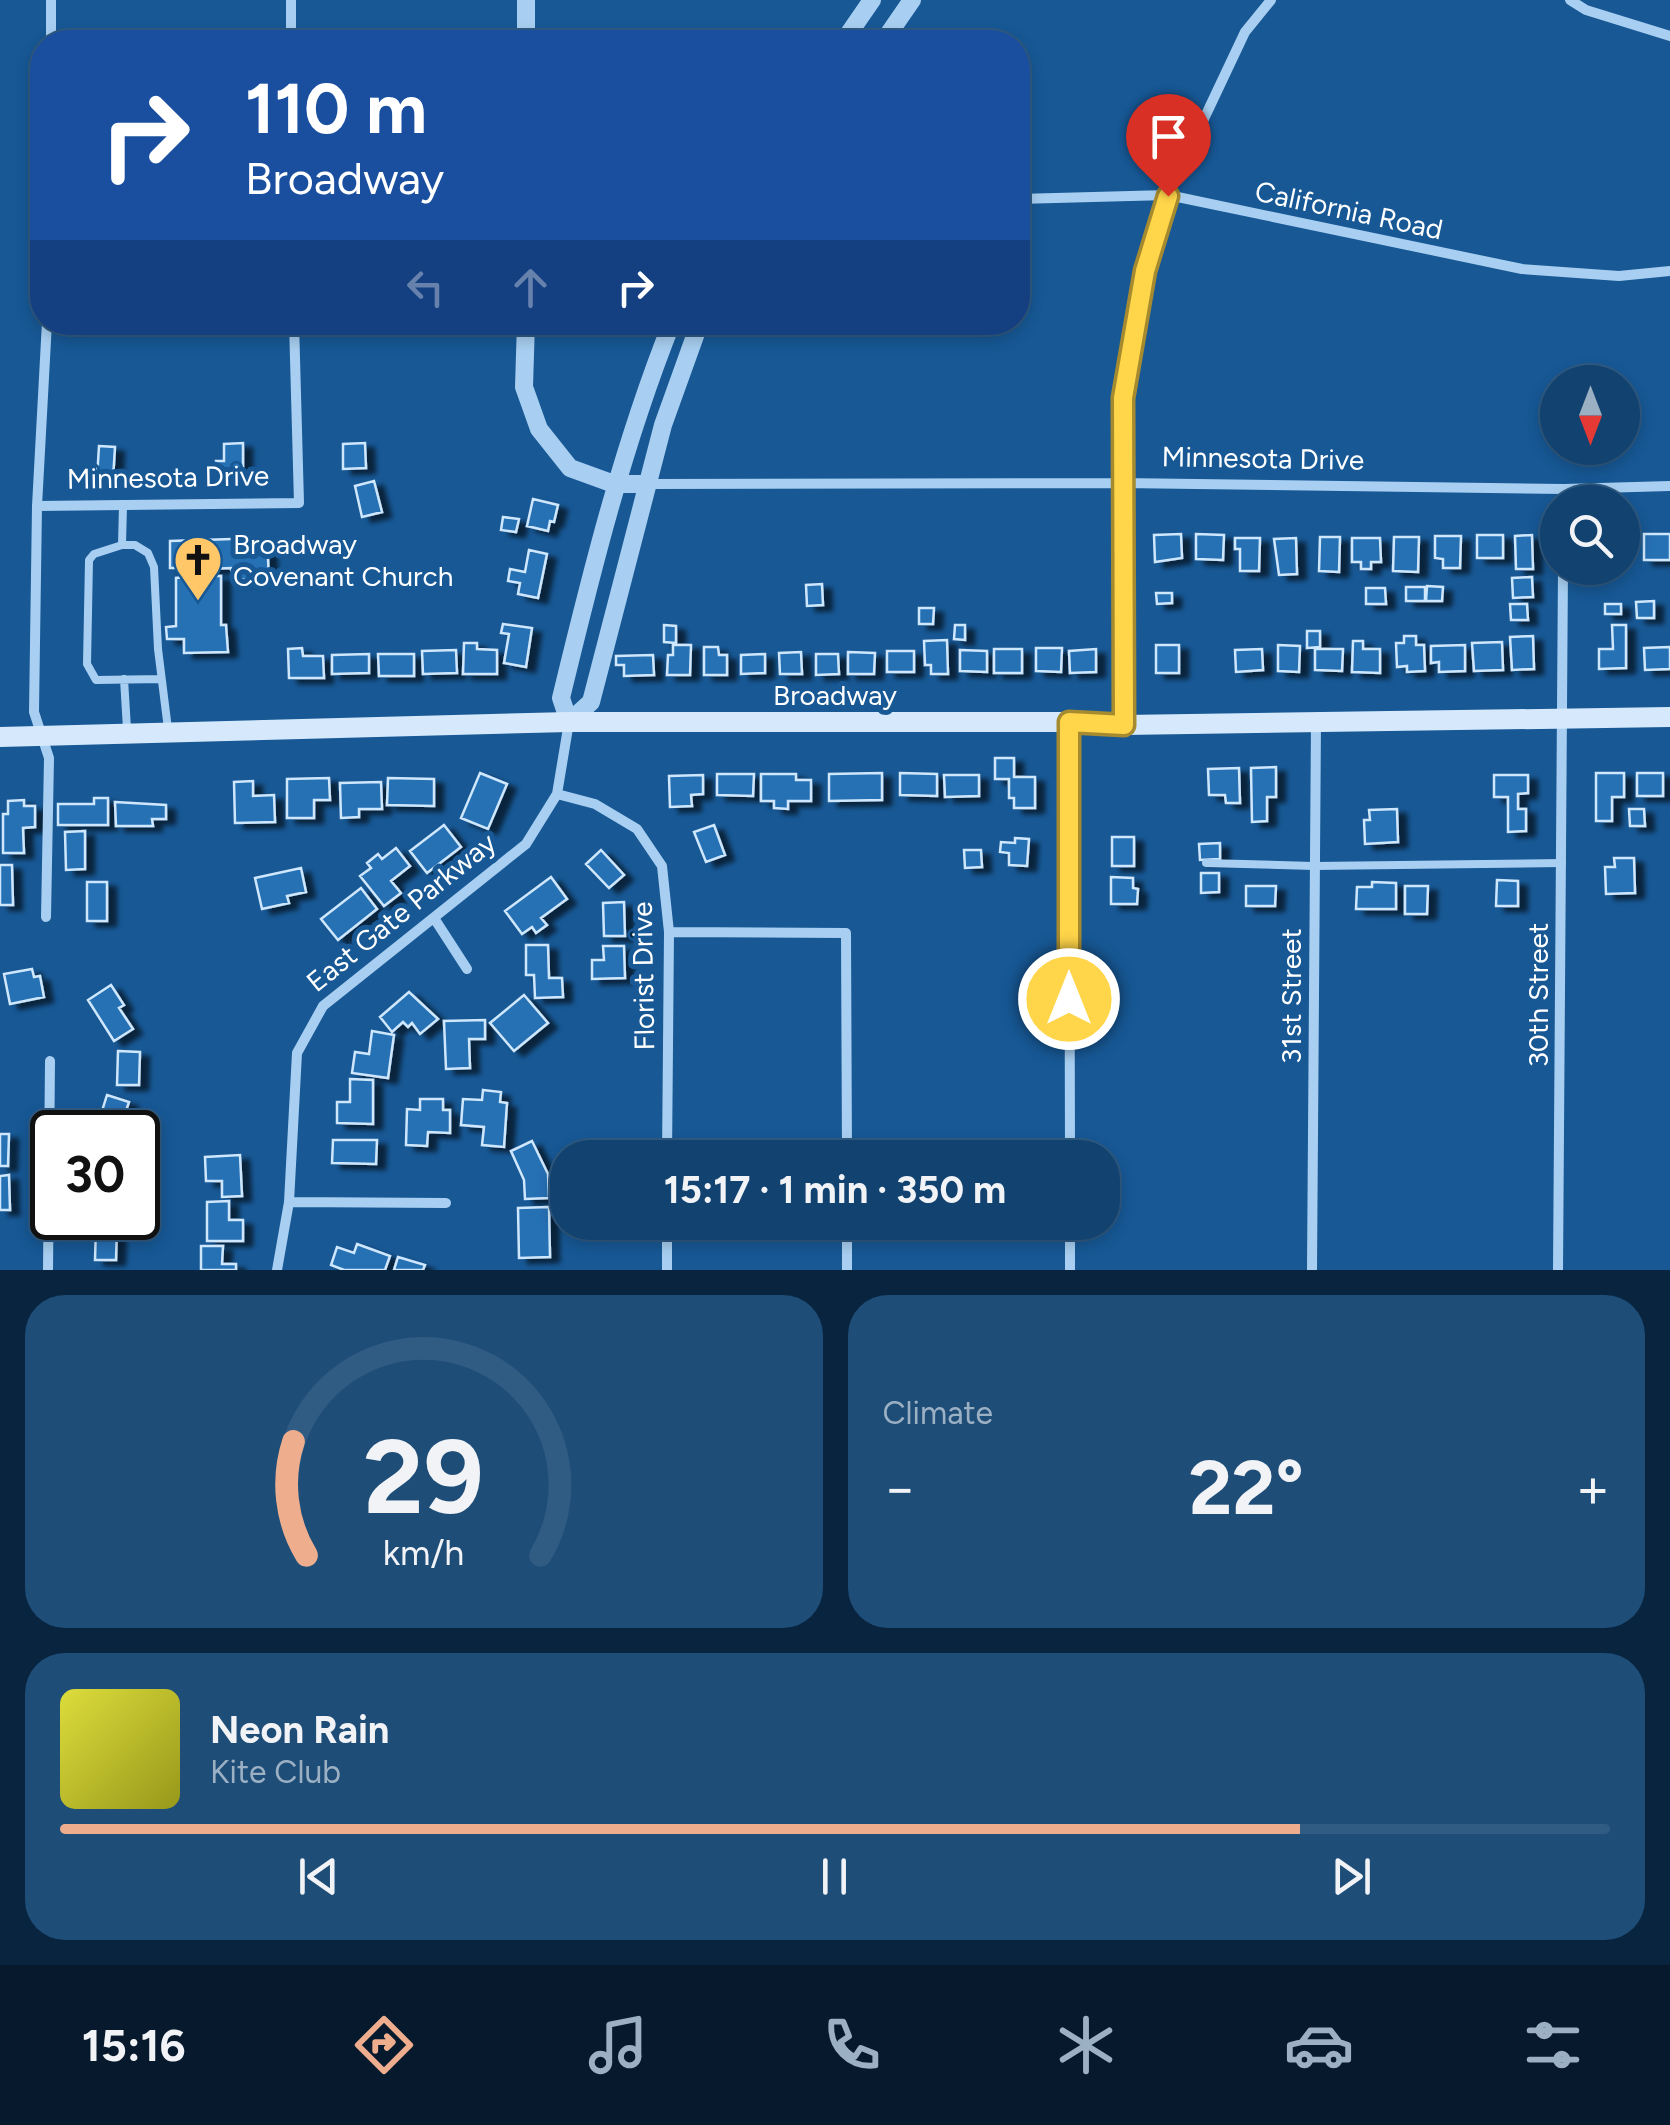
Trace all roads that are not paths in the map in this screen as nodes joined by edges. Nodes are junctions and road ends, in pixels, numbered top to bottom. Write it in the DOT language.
graph roads {
  1 [pos="52,0"];
  2 [pos="292,0"];
  3 [pos="526,0"];
  4 [pos="872,0"];
  5 [pos="912,0"];
  6 [pos="1270,0"];
  7 [pos="1570,0"];
  8 [pos="51,30"];
  9 [pos="292,30"];
  10 [pos="526,30"];
  11 [pos="851,30"];
  12 [pos="891,30"];
  13 [pos="1670,36"];
  14 [pos="1168,196"];
  15 [pos="1030,199"];
  16 [pos="1670,271"];
  17 [pos="46,335"];
  18 [pos="294,335"];
  19 [pos="526,335"];
  20 [pos="667,335"];
  21 [pos="695,335"];
  22 [pos="1121,483"];
  23 [pos="614,484"];
  24 [pos="647,484"];
  25 [pos="1670,486"];
  26 [pos="1640,487"];
  27 [pos="1540,490"];
  28 [pos="123,505"];
  29 [pos="38,506"];
  30 [pos="122,544"];
  31 [pos="1563,585"];
  32 [pos="124,679"];
  33 [pos="161,679"];
  34 [pos="1670,717"];
  35 [pos="1316,721"];
  36 [pos="1562,721"];
  37 [pos="569,722"];
  38 [pos="1069,722"];
  39 [pos="1124,725"];
  40 [pos="168,733"];
  41 [pos="127,734"];
  42 [pos="42,736"];
  43 [pos="0,737"];
  44 [pos="556,794"];
  45 [pos="1206,863"];
  46 [pos="1562,863"];
  47 [pos="1314,866"];
  48 [pos="46,917"];
  49 [pos="434,918"];
  50 [pos="669,932"];
  51 [pos="467,969"];
  52 [pos="50,1061"];
  53 [pos="668,1140"];
  54 [pos="847,1140"];
  55 [pos="1070,1140"];
  56 [pos="289,1202"];
  57 [pos="446,1203"];
  58 [pos="667,1240"];
  59 [pos="847,1240"];
  60 [pos="1070,1240"];
  61 [pos="48,1270"];
  62 [pos="277,1270"];
  63 [pos="667,1270"];
  64 [pos="847,1270"];
  65 [pos="1070,1270"];
  66 [pos="1312,1270"];
  67 [pos="1558,1270"];
  1 -- 8 [label="street"];
  2 -- 9 [label="street"];
  3 -- 10 [label="street"];
  4 -- 11 [label="street"];
  5 -- 12 [label="street"];
  6 -- 14 [label="street"];
  7 -- 13 [label="street"];
  14 -- 15 [label="street, California Road"];
  14 -- 16 [label="street, California Road"];
  14 -- 22 [label="street"];
  17 -- 29 [label="street"];
  18 -- 28 [label="street, Minnesota Drive"];
  19 -- 23 [label="street"];
  20 -- 23 [label="street, East Gate Parkway"];
  21 -- 24 [label="street, East Gate Parkway"];
  22 -- 24 [label="street, Minnesota Drive"];
  22 -- 27 [label="street, Minnesota Drive"];
  22 -- 39 [label="street"];
  23 -- 24 [label="street, Minnesota Drive"];
  23 -- 37 [label="street, East Gate Parkway"];
  24 -- 37 [label="street, East Gate Parkway"];
  25 -- 26 [label="street, Minnesota Drive"];
  28 -- 29 [label="street, Minnesota Drive"];
  28 -- 30 [label="lane"];
  29 -- 42 [label="street"];
  30 -- 32 [label="lane"];
  30 -- 33 [label="lane"];
  31 -- 36 [label="street, 30th Street"];
  32 -- 33 [label="lane"];
  32 -- 41 [label="lane"];
  33 -- 40 [label="lane"];
  34 -- 36 [label="main road, Broadway"];
  35 -- 36 [label="main road, Broadway"];
  35 -- 39 [label="main road, Broadway"];
  35 -- 47 [label="street, 31st Street"];
  36 -- 46 [label="street, 30th Street"];
  37 -- 38 [label="main road, Broadway"];
  37 -- 40 [label="main road, Broadway"];
  37 -- 44 [label="street, East Gate Parkway"];
  38 -- 39 [label="main road, Broadway"];
  38 -- 55 [label="street"];
  40 -- 41 [label="main road, Broadway"];
  41 -- 42 [label="main road, Broadway"];
  42 -- 43 [label="main road, Broadway"];
  42 -- 48 [label="street"];
  44 -- 49 [label="street, East Gate Parkway"];
  44 -- 50 [label="street, Florist Drive"];
  45 -- 47 [label="lane"];
  46 -- 47 [label="lane"];
  46 -- 67 [label="street, 30th Street"];
  47 -- 66 [label="street, 31st Street"];
  49 -- 51 [label="street"];
  49 -- 56 [label="street, East Gate Parkway"];
  50 -- 53 [label="street, Florist Drive"];
  50 -- 54 [label="street"];
  52 -- 61 [label="street"];
  56 -- 57 [label="street"];
  56 -- 62 [label="street, East Gate Parkway"];
  58 -- 63 [label="street"];
  59 -- 64 [label="street"];
  60 -- 65 [label="street"];
}
